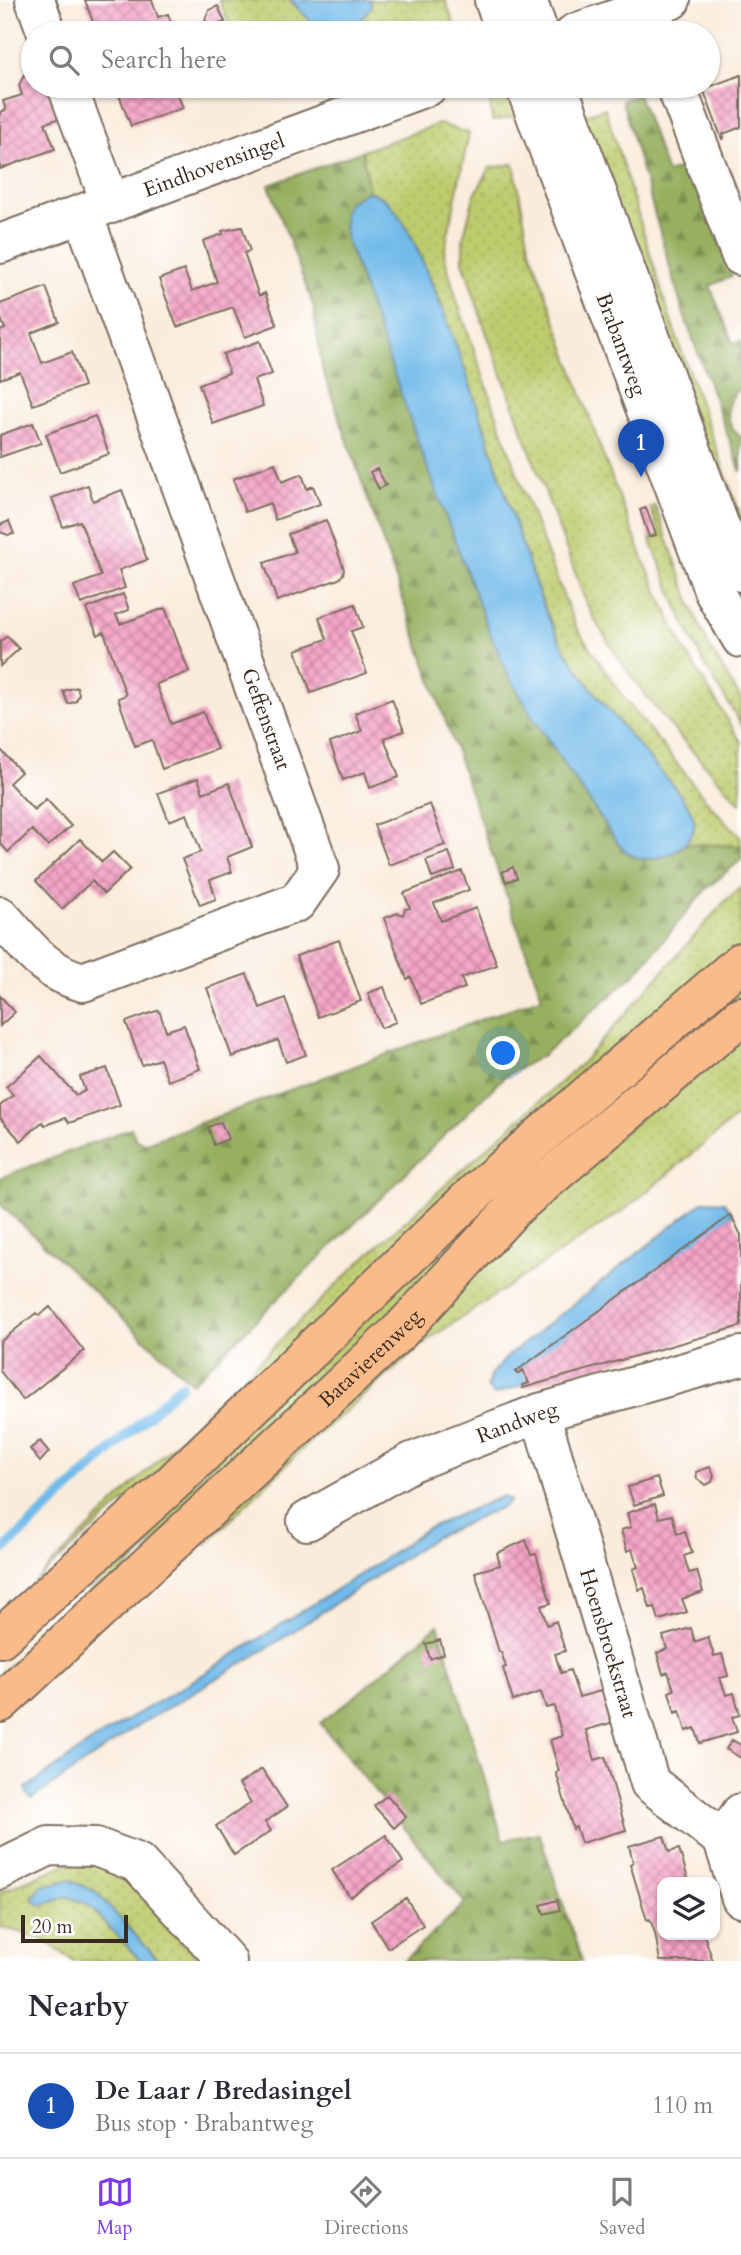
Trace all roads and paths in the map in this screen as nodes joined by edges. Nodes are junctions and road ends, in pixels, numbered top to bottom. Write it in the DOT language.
graph roads {
  1 [pos="35,0"];
  2 [pos="494,0"];
  3 [pos="527,0"];
  4 [pos="658,14"];
  5 [pos="43,21"];
  6 [pos="502,21"];
  7 [pos="535,21"];
  8 [pos="627,21"];
  9 [pos="70,98"];
  10 [pos="396,98"];
  11 [pos="529,98"];
  12 [pos="562,98"];
  13 [pos="681,98"];
  14 [pos="97,209"];
  15 [pos="0,244"];
  16 [pos="741,256"];
  17 [pos="741,572"];
  18 [pos="741,638"];
  19 [pos="0,916"];
  20 [pos="741,962"];
  21 [pos="741,1016"];
  22 [pos="741,1356"];
  23 [pos="540,1413"];
  24 [pos="307,1521"];
  25 [pos="0,1638"];
  26 [pos="0,1703"];
  27 [pos="732,1827"];
  28 [pos="0,1870"];
  29 [pos="741,1898"];
  30 [pos="227,1961"];
  1 -- 5 [label="street"];
  2 -- 6 [label="street"];
  3 -- 7 [label="street"];
  4 -- 8 [label="street"];
  9 -- 14 [label="street"];
  10 -- 14 [label="street, Eindhovensingel"];
  11 -- 18 [label="street, Brabantweg"];
  12 -- 17 [label="street, Brabantweg"];
  13 -- 16 [label="street"];
  14 -- 15 [label="street, Eindhovensingel"];
  14 -- 19 [label="street, Geffenstraat"];
  20 -- 25 [label="main road"];
  21 -- 26 [label="main road, Batavierenweg"];
  22 -- 23 [label="street, Randweg"];
  23 -- 24 [label="street, Randweg"];
  23 -- 27 [label="street, Hoensbroekstraat"];
  27 -- 29 [label="street, Hoensbroekstraat"];
  28 -- 30 [label="street"];
}
